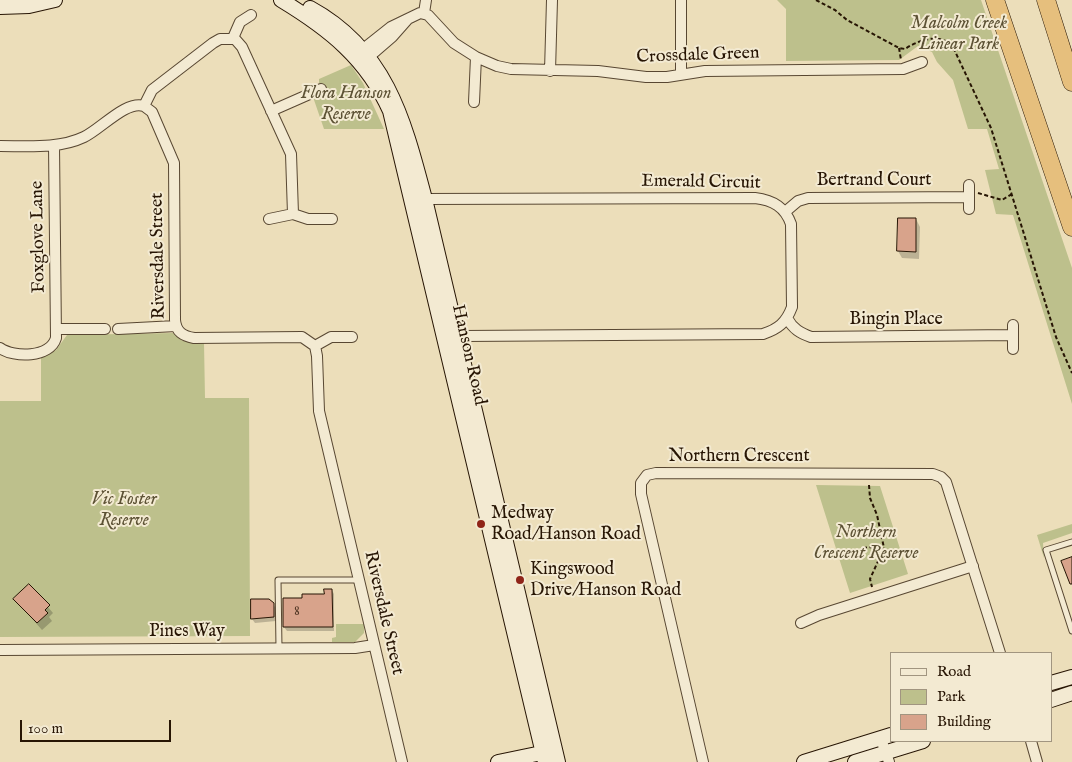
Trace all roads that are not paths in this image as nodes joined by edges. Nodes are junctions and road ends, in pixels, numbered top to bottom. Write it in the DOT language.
graph roads {
  1 [pos="55,0"];
  2 [pos="282,0"];
  3 [pos="295,0"];
  4 [pos="426,0"];
  5 [pos="552,0"];
  6 [pos="681,0"];
  7 [pos="995,0"];
  8 [pos="1046,0"];
  9 [pos="0,8"];
  10 [pos="424,13"];
  11 [pos="251,15"];
  12 [pos="233,38"];
  13 [pos="362,56"];
  14 [pos="476,57"];
  15 [pos="922,62"];
  16 [pos="550,70"];
  17 [pos="681,73"];
  18 [pos="1072,82"];
  19 [pos="321,89"];
  20 [pos="474,102"];
  21 [pos="144,106"];
  22 [pos="271,112"];
  23 [pos="54,145"];
  24 [pos="0,146"];
  25 [pos="419,199"];
  26 [pos="969,210"];
  27 [pos="785,212"];
  28 [pos="293,214"];
  29 [pos="269,219"];
  30 [pos="332,219"];
  31 [pos="1072,227"];
  32 [pos="787,318"];
  33 [pos="176,326"];
  34 [pos="56,329"];
  35 [pos="105,329"];
  36 [pos="118,329"];
  37 [pos="352,337"];
  38 [pos="451,338"];
  39 [pos="315,346"];
  40 [pos="0,348"];
  41 [pos="1012,349"];
  42 [pos="1072,542"];
  43 [pos="973,566"];
  44 [pos="359,580"];
  45 [pos="801,623"];
  46 [pos="1072,631"];
  47 [pos="374,645"];
  48 [pos="278,648"];
  49 [pos="0,650"];
  50 [pos="1000,652"];
  51 [pos="1072,677"];
  52 [pos="1052,683"];
  53 [pos="1072,693"];
  54 [pos="1052,700"];
  55 [pos="886,737"];
  56 [pos="921,742"];
  57 [pos="1031,742"];
  58 [pos="550,757"];
  59 [pos="888,757"];
  60 [pos="402,762"];
  61 [pos="498,762"];
  62 [pos="703,762"];
  63 [pos="804,762"];
  64 [pos="855,762"];
  65 [pos="1037,762"];
  1 -- 9 [label="street"];
  2 -- 13 [label="street, Hanson Road"];
  3 -- 13 [label="street, Hanson Road"];
  4 -- 10 [label="street"];
  5 -- 16 [label="street"];
  6 -- 17 [label="street"];
  7 -- 31 [label="highway"];
  8 -- 18 [label="highway"];
  10 -- 13 [label="street"];
  10 -- 14 [label="street, Crossdale Green"];
  11 -- 12 [label="street"];
  12 -- 21 [label="street"];
  12 -- 22 [label="street"];
  13 -- 25 [label="street, Hanson Road"];
  14 -- 16 [label="street, Crossdale Green"];
  14 -- 20 [label="street"];
  15 -- 17 [label="street, Crossdale Green"];
  16 -- 17 [label="street, Crossdale Green"];
  19 -- 22 [label="street"];
  21 -- 23 [label="street"];
  21 -- 33 [label="street, Riversdale Street"];
  22 -- 28 [label="street"];
  23 -- 24 [label="street"];
  23 -- 34 [label="street, Foxglove Lane"];
  25 -- 27 [label="street, Emerald Circuit"];
  25 -- 38 [label="street, Hanson Road"];
  26 -- 27 [label="street, Bertrand Court"];
  27 -- 32 [label="street"];
  28 -- 29 [label="street"];
  28 -- 30 [label="street"];
  32 -- 38 [label="street"];
  32 -- 41 [label="street, Bingin Place"];
  33 -- 36 [label="street"];
  33 -- 39 [label="street, Riversdale Street"];
  34 -- 35 [label="street"];
  34 -- 40 [label="street, Foxglove Lane"];
  37 -- 39 [label="street"];
  38 -- 58 [label="street, Hanson Road"];
  39 -- 44 [label="street, Riversdale Street"];
  42 -- 46 [label="lane"];
  43 -- 45 [label="street"];
  43 -- 50 [label="street, Northern Crescent"];
  43 -- 62 [label="street, Northern Crescent"];
  44 -- 47 [label="street, Riversdale Street"];
  44 -- 48 [label="lane"];
  47 -- 48 [label="street, Pines Way"];
  47 -- 60 [label="street, Riversdale Street"];
  48 -- 49 [label="street, Pines Way"];
  51 -- 52 [label="street"];
  53 -- 54 [label="street"];
  55 -- 59 [label="street"];
  55 -- 63 [label="street"];
  56 -- 59 [label="street"];
  57 -- 65 [label="street"];
  58 -- 61 [label="street"];
  59 -- 64 [label="street"];
}
